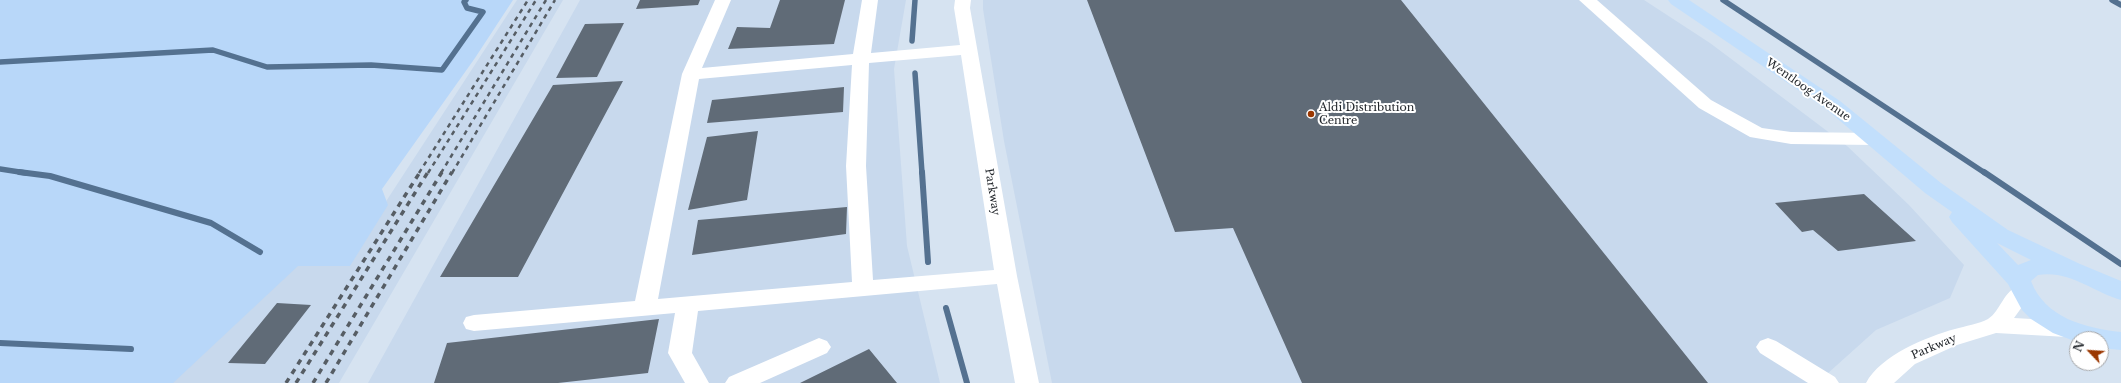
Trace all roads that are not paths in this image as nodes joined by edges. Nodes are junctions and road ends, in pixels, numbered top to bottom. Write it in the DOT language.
graph roads {
  1 [pos="724,0"];
  2 [pos="870,0"];
  3 [pos="963,0"];
  4 [pos="1587,0"];
  5 [pos="1677,0"];
  6 [pos="968,49"];
  7 [pos="861,59"];
  8 [pos="691,74"];
  9 [pos="1874,139"];
  10 [pos="1933,188"];
  11 [pos="2071,269"];
  12 [pos="1006,276"];
  13 [pos="2020,287"];
  14 [pos="863,288"];
  15 [pos="2121,292"];
  16 [pos="688,304"];
  17 [pos="645,308"];
  18 [pos="474,323"];
  19 [pos="1996,325"];
  20 [pos="2067,329"];
  21 [pos="2074,331"];
  22 [pos="2109,340"];
  23 [pos="2121,341"];
  24 [pos="819,347"];
  25 [pos="1768,347"];
  26 [pos="697,383"];
  27 [pos="737,383"];
  28 [pos="1027,383"];
  29 [pos="1827,383"];
  30 [pos="1878,383"];
  1 -- 8 [label="street"];
  2 -- 7 [label="street"];
  3 -- 6 [label="street, Parkway"];
  4 -- 9 [label="street"];
  5 -- 9 [label="main road, Wentloog Avenue"];
  6 -- 7 [label="street"];
  6 -- 12 [label="street, Parkway"];
  7 -- 8 [label="street"];
  7 -- 14 [label="street"];
  8 -- 17 [label="street"];
  9 -- 10 [label="main road, Wentloog Avenue"];
  10 -- 11 [label="main road, Wentloog Avenue"];
  10 -- 13 [label="main road, Wentloog Avenue"];
  11 -- 13 [label="main road, Wentloog Avenue"];
  11 -- 15 [label="main road, Wentloog Avenue"];
  12 -- 14 [label="street"];
  12 -- 28 [label="street, Parkway"];
  13 -- 19 [label="street"];
  13 -- 20 [label="main road, Wentloog Avenue"];
  14 -- 16 [label="street"];
  16 -- 17 [label="street"];
  16 -- 26 [label="street"];
  17 -- 18 [label="street"];
  19 -- 20 [label="street, Parkway"];
  19 -- 30 [label="street, Parkway"];
  20 -- 21 [label="main road, Wentloog Avenue"];
  22 -- 23 [label="main road, Wentloog Avenue"];
  24 -- 27 [label="street"];
  25 -- 29 [label="street"];
}
